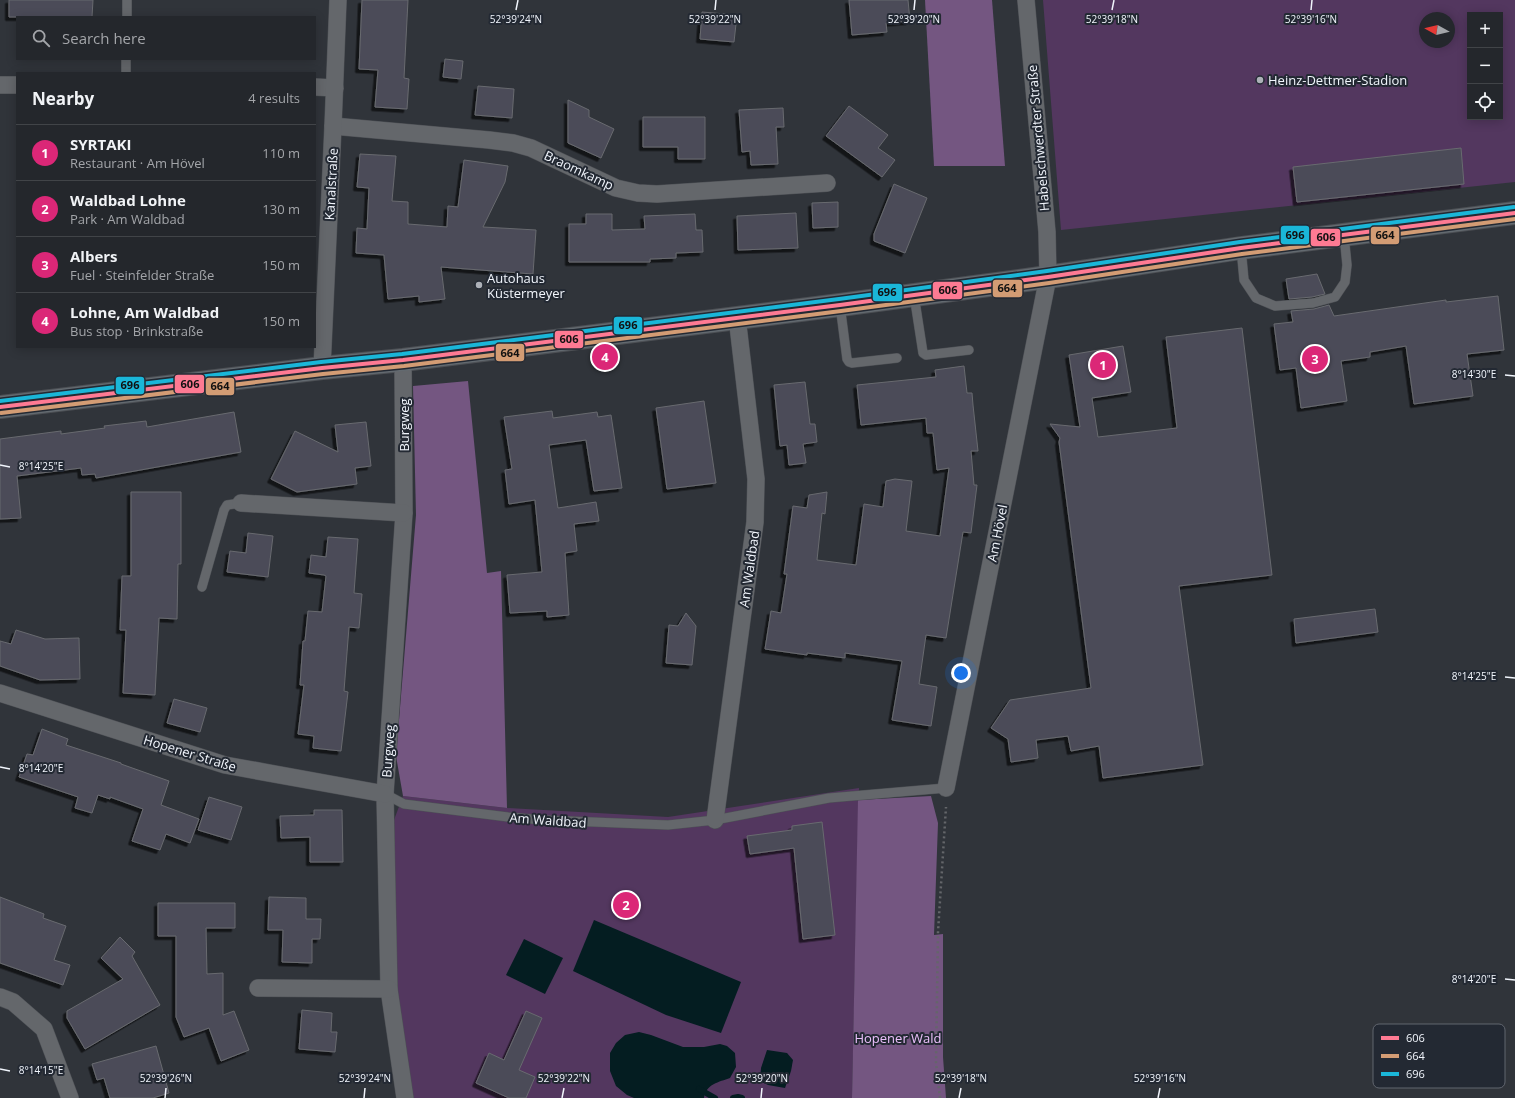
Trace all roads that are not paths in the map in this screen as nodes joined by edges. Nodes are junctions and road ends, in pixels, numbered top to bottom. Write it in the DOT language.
graph roads {
  1 [pos="127,0"];
  2 [pos="338,0"];
  3 [pos="1026,0"];
  4 [pos="127,16"];
  5 [pos="126,60"];
  6 [pos="126,72"];
  7 [pos="0,85"];
  8 [pos="16,85"];
  9 [pos="316,87"];
  10 [pos="335,88"];
  11 [pos="333,126"];
  12 [pos="827,183"];
  13 [pos="1515,213"];
  14 [pos="1344,235"];
  15 [pos="1241,248"];
  16 [pos="1048,277"];
  17 [pos="914,295"];
  18 [pos="840,305"];
  19 [pos="737,317"];
  20 [pos="969,350"];
  21 [pos="897,358"];
  22 [pos="404,360"];
  23 [pos="322,368"];
  24 [pos="0,407"];
  25 [pos="241,503"];
  26 [pos="404,513"];
  27 [pos="202,587"];
  28 [pos="0,693"];
  29 [pos="946,788"];
  30 [pos="385,794"];
  31 [pos="715,820"];
  32 [pos="258,988"];
  33 [pos="389,989"];
  34 [pos="0,997"];
  35 [pos="70,1098"];
  36 [pos="405,1098"];
  1 -- 4 [label="lane"];
  2 -- 10 [label="street, Kanalstraße"];
  3 -- 16 [label="street, Habelschwerdter Straße"];
  5 -- 6 [label="lane"];
  7 -- 8 [label="street"];
  9 -- 10 [label="street"];
  10 -- 11 [label="street, Kanalstraße"];
  11 -- 12 [label="street, Braomkamp"];
  11 -- 23 [label="street, Kanalstraße"];
  13 -- 14 [label="street"];
  14 -- 15 [label="street"];
  14 -- 15 [label="lane"];
  15 -- 16 [label="street"];
  16 -- 17 [label="street"];
  16 -- 29 [label="street, Am Hövel"];
  17 -- 18 [label="street"];
  17 -- 20 [label="lane"];
  18 -- 19 [label="street"];
  18 -- 21 [label="lane"];
  19 -- 22 [label="street"];
  19 -- 31 [label="street, Am Waldbad"];
  22 -- 23 [label="street"];
  22 -- 26 [label="street, Burgweg"];
  23 -- 24 [label="street"];
  25 -- 26 [label="street"];
  25 -- 27 [label="lane"];
  26 -- 30 [label="street, Burgweg"];
  28 -- 30 [label="street, Hopener Straße"];
  29 -- 31 [label="lane, Am Waldbad"];
  30 -- 31 [label="lane, Am Waldbad"];
  30 -- 33 [label="street, Burgweg"];
  32 -- 33 [label="street"];
  33 -- 36 [label="street, Burgweg"];
  34 -- 35 [label="street"];
}
